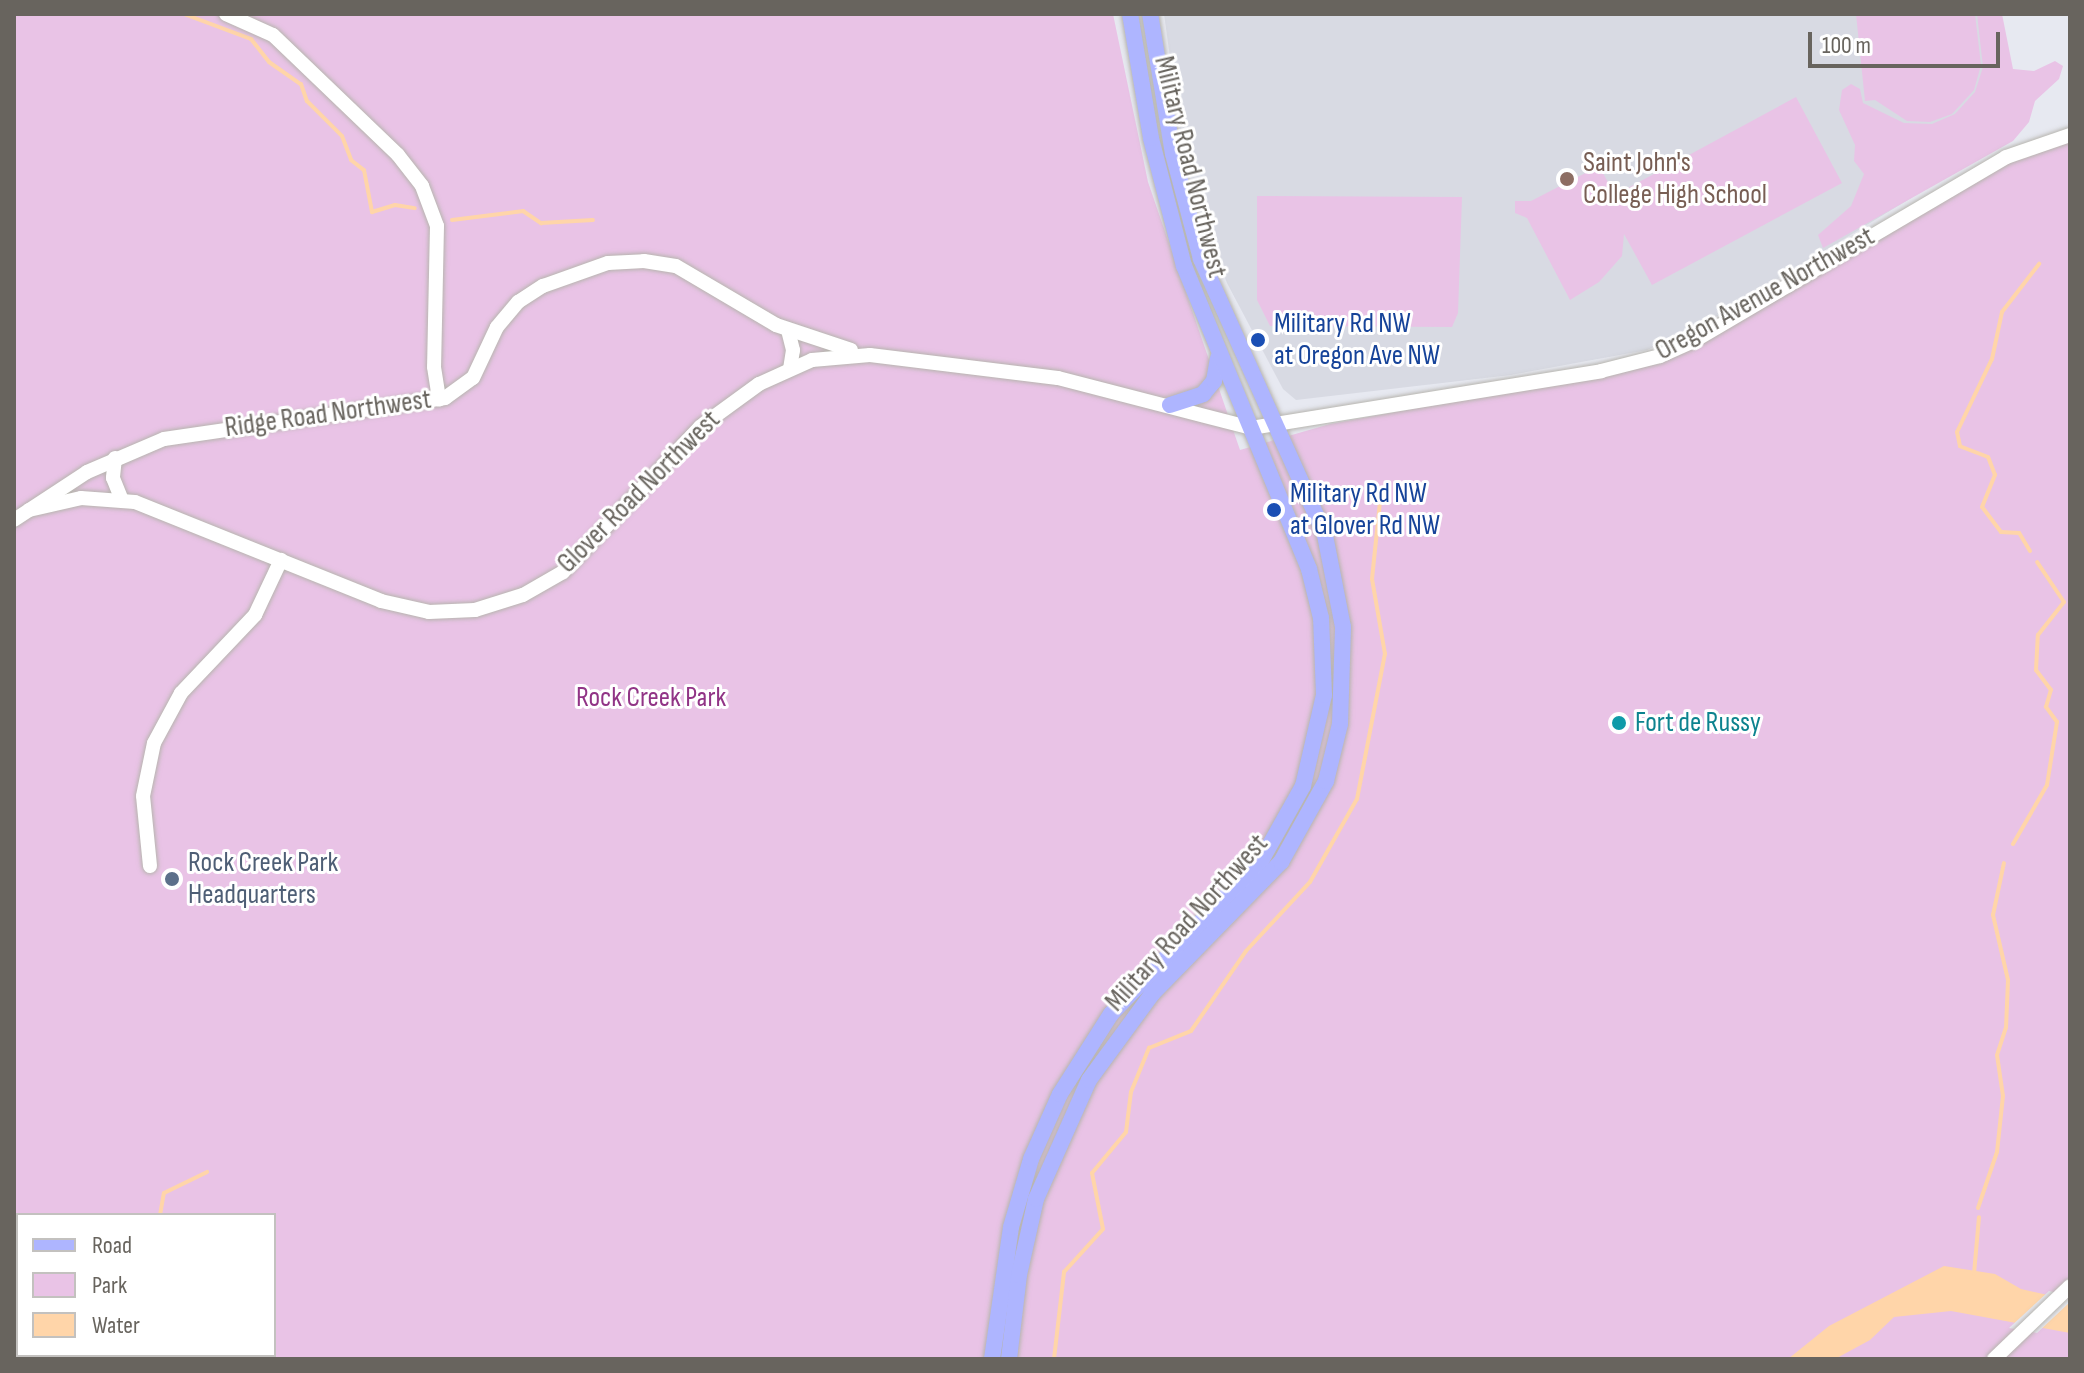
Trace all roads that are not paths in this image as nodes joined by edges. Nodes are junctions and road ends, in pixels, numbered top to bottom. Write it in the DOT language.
graph roads {
  1 [pos="226,14"];
  2 [pos="1130,14"];
  3 [pos="1150,14"];
  4 [pos="2070,135"];
  5 [pos="788,330"];
  6 [pos="870,355"];
  7 [pos="1218,356"];
  8 [pos="790,368"];
  9 [pos="439,400"];
  10 [pos="1170,405"];
  11 [pos="1274,424"];
  12 [pos="1251,428"];
  13 [pos="115,458"];
  14 [pos="122,500"];
  15 [pos="29,510"];
  16 [pos="14,520"];
  17 [pos="281,560"];
  18 [pos="150,866"];
  19 [pos="2070,1286"];
  20 [pos="992,1359"];
  21 [pos="1009,1359"];
  22 [pos="1994,1359"];
  1 -- 9 [label="street"];
  2 -- 7 [label="main road, Military Road Northwest"];
  3 -- 11 [label="main road, Military Road Northwest"];
  4 -- 11 [label="street, Oregon Avenue Northwest"];
  5 -- 6 [label="street, Ridge Road Northwest"];
  5 -- 8 [label="street"];
  5 -- 9 [label="street, Ridge Road Northwest"];
  6 -- 8 [label="street, Glover Road Northwest"];
  6 -- 10 [label="street, Glover Road Northwest"];
  7 -- 10 [label="main road"];
  7 -- 12 [label="main road, Military Road Northwest"];
  8 -- 17 [label="street, Glover Road Northwest"];
  9 -- 13 [label="street, Ridge Road Northwest"];
  10 -- 12 [label="street, Glover Road Northwest"];
  11 -- 12 [label="street, Oregon Avenue Northwest"];
  11 -- 21 [label="main road, Military Road Northwest"];
  12 -- 20 [label="main road, Military Road Northwest"];
  13 -- 14 [label="street"];
  13 -- 15 [label="street, Ridge Road Northwest"];
  14 -- 15 [label="street, Glover Road Northwest"];
  14 -- 17 [label="street, Glover Road Northwest"];
  15 -- 16 [label="street, Ridge Road Northwest"];
  17 -- 18 [label="street"];
  19 -- 22 [label="street"];
}
